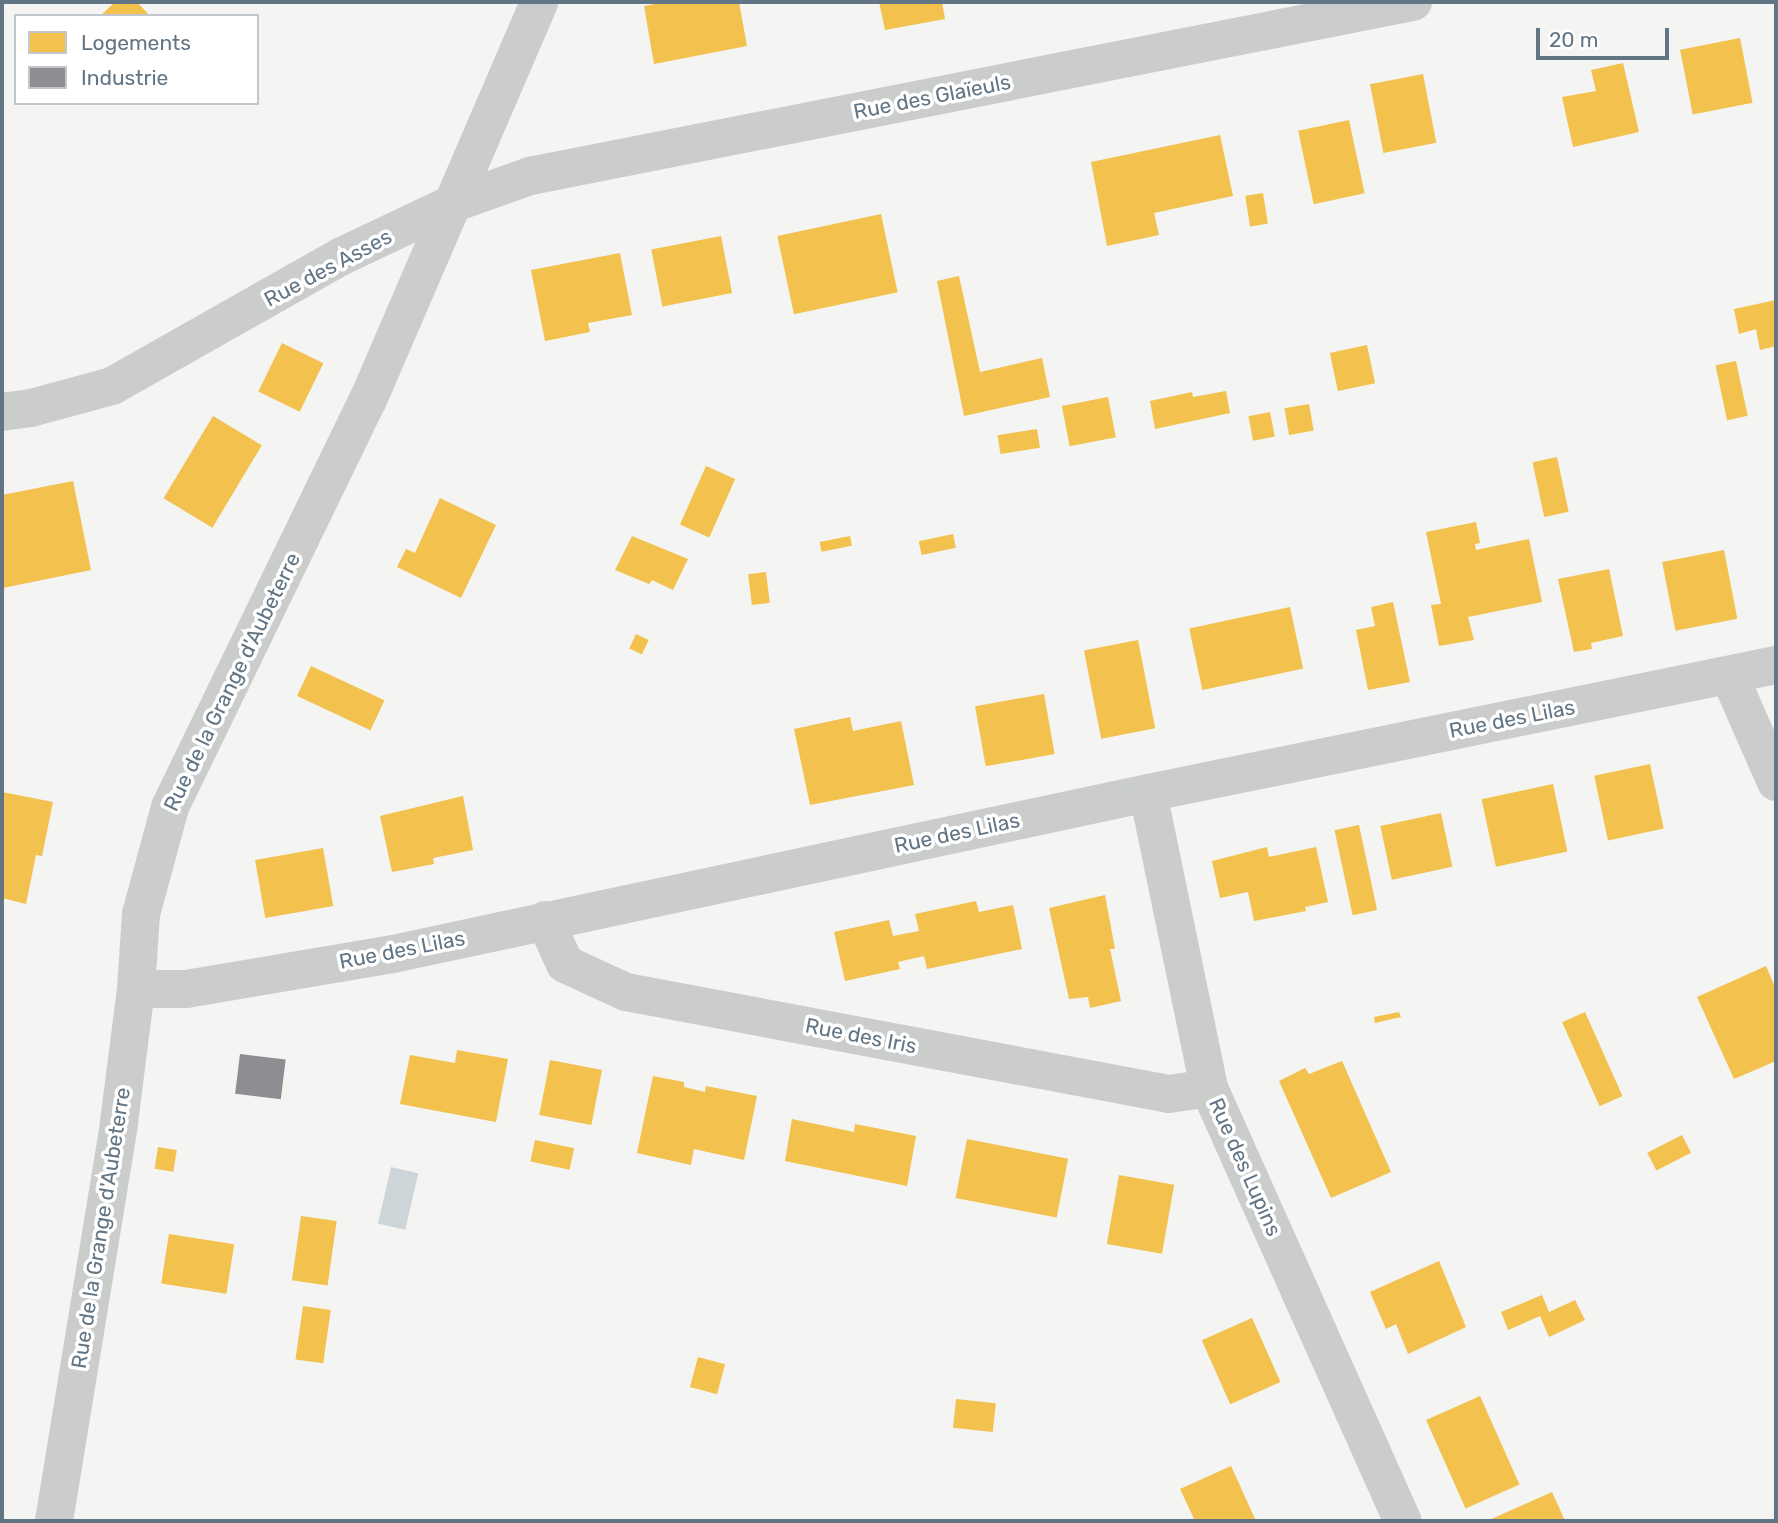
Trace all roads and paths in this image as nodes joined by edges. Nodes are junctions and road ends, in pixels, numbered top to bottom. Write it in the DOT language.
graph roads {
  1 [pos="539,2"];
  2 [pos="1413,2"];
  3 [pos="454,203"];
  4 [pos="2,412"];
  5 [pos="1776,665"];
  6 [pos="1729,674"];
  7 [pos="1776,782"];
  8 [pos="1148,793"];
  9 [pos="545,920"];
  10 [pos="136,989"];
  11 [pos="1209,1088"];
  12 [pos="54,1521"];
  13 [pos="1403,1521"];
  1 -- 3 [label="street"];
  2 -- 3 [label="street, Rue des Glaïeuls"];
  3 -- 4 [label="street, Rue des Asses"];
  3 -- 10 [label="street, Rue de la Grange d'Aubeterre"];
  5 -- 6 [label="street, Rue des Lilas"];
  6 -- 7 [label="street"];
  6 -- 8 [label="street, Rue des Lilas"];
  8 -- 9 [label="street, Rue des Lilas"];
  8 -- 11 [label="street, Rue des Lupins"];
  9 -- 10 [label="street, Rue des Lilas"];
  9 -- 11 [label="street, Rue des Iris"];
  10 -- 12 [label="street, Rue de la Grange d'Aubeterre"];
  11 -- 13 [label="street, Rue des Lupins"];
}
